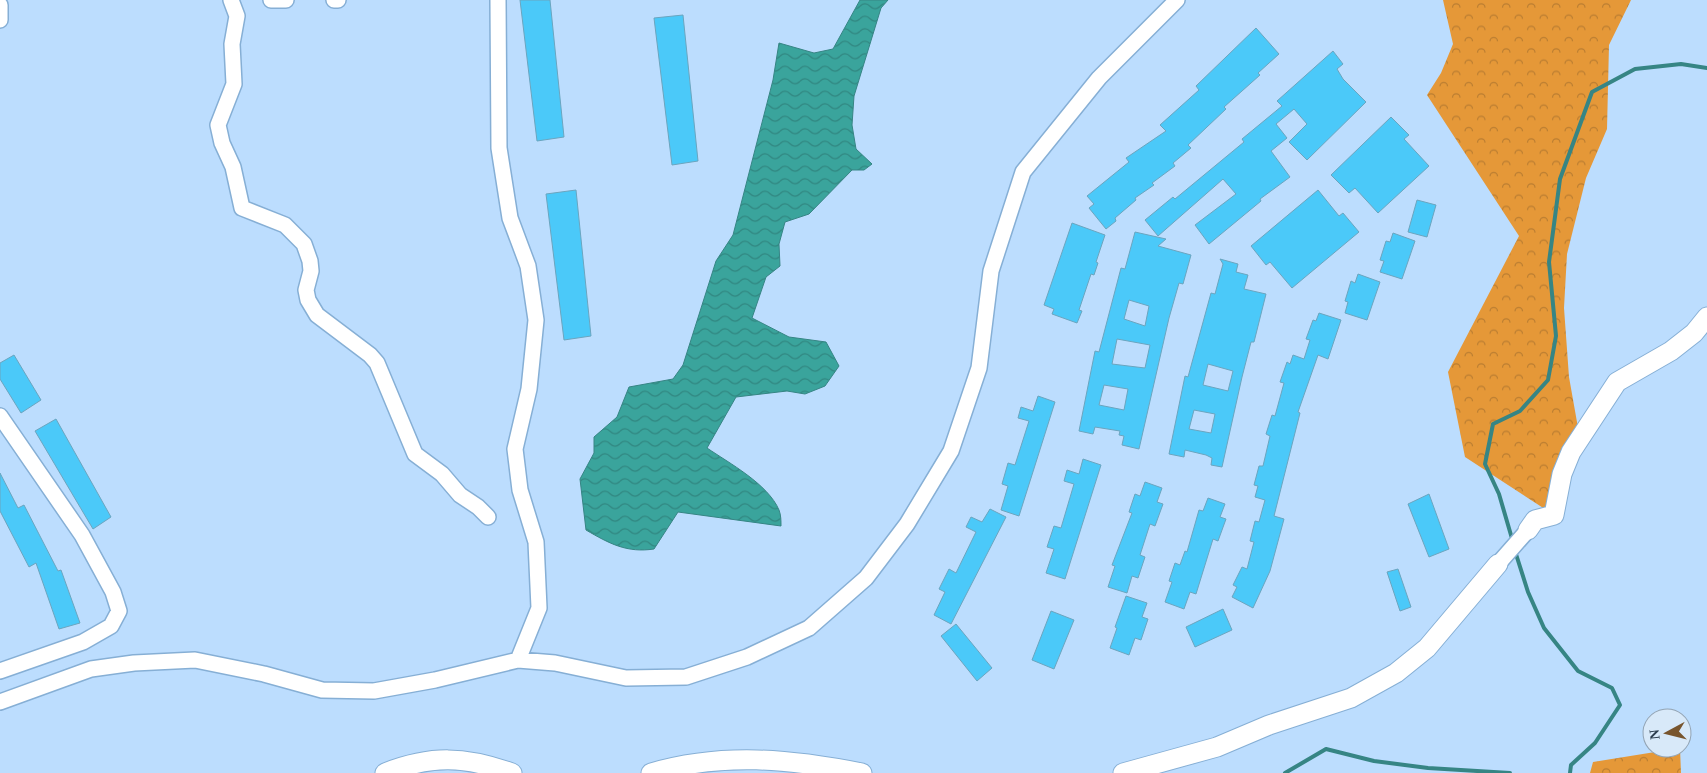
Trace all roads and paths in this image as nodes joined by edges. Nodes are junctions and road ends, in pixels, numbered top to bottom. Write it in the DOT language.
graph roads {
  1 [pos="231,0"];
  2 [pos="271,0"];
  3 [pos="286,0"];
  4 [pos="334,0"];
  5 [pos="338,0"];
  6 [pos="498,0"];
  7 [pos="1177,0"];
  8 [pos="0,5"];
  9 [pos="0,20"];
  10 [pos="1707,317"];
  11 [pos="0,416"];
  12 [pos="488,518"];
  13 [pos="1528,530"];
  14 [pos="1498,564"];
  15 [pos="518,660"];
  16 [pos="0,671"];
  17 [pos="0,702"];
  18 [pos="385,773"];
  19 [pos="512,773"];
  20 [pos="650,773"];
  21 [pos="862,773"];
  22 [pos="1123,773"];
  1 -- 12 [label="street"];
  2 -- 3 [label="street"];
  4 -- 5 [label="street"];
  6 -- 15 [label="street"];
  7 -- 15 [label="street"];
  8 -- 9 [label="street"];
  10 -- 13 [label="street"];
  11 -- 16 [label="street"];
  13 -- 14 [label="street"];
  14 -- 22 [label="street"];
  15 -- 17 [label="street"];
  18 -- 19 [label="street"];
  20 -- 21 [label="street"];
}
